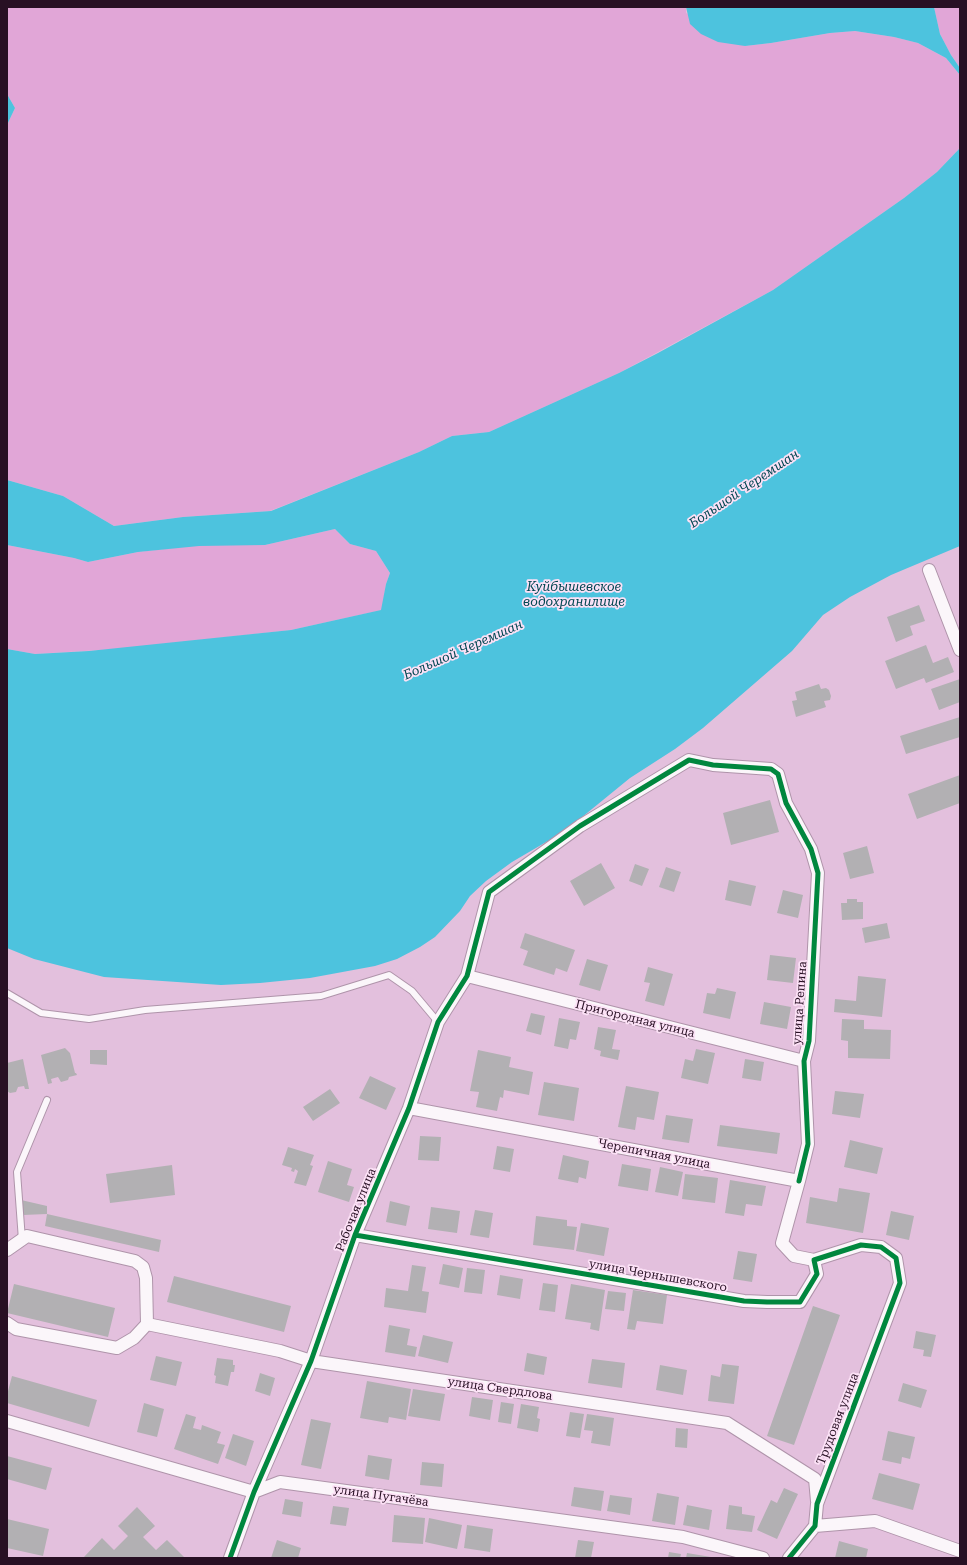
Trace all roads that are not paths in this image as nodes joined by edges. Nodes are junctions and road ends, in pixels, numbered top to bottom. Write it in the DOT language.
graph roads {
  1 [pos="929,570"];
  2 [pos="960,650"];
  3 [pos="489,892"];
  4 [pos="467,976"];
  5 [pos="7,993"];
  6 [pos="438,1022"];
  7 [pos="804,1061"];
  8 [pos="47,1100"];
  9 [pos="409,1108"];
  10 [pos="799,1181"];
  11 [pos="355,1235"];
  12 [pos="22,1240"];
  13 [pos="7,1250"];
  14 [pos="814,1260"];
  15 [pos="7,1323"];
  16 [pos="147,1324"];
  17 [pos="311,1361"];
  18 [pos="7,1421"];
  19 [pos="254,1492"];
  20 [pos="817,1504"];
  21 [pos="815,1526"];
  22 [pos="960,1551"];
  23 [pos="230,1558"];
  24 [pos="763,1558"];
  25 [pos="790,1558"];
  1 -- 2 [label="street"];
  3 -- 4 [label="street, Рабочая улица"];
  3 -- 7 [label="street, улица Репина"];
  4 -- 6 [label="street, Рабочая улица"];
  4 -- 7 [label="street, Пригородная улица"];
  5 -- 6 [label="lane"];
  6 -- 9 [label="street, Рабочая улица"];
  7 -- 10 [label="street, улица Репина"];
  8 -- 12 [label="lane"];
  9 -- 10 [label="street, Черепичная улица"];
  9 -- 11 [label="street, Рабочая улица"];
  10 -- 14 [label="street"];
  11 -- 14 [label="street, улица Чернышевского"];
  11 -- 17 [label="street, Рабочая улица"];
  12 -- 13 [label="street"];
  12 -- 16 [label="street"];
  14 -- 20 [label="street, Трудовая улица"];
  15 -- 16 [label="street"];
  16 -- 17 [label="street, улица Свердлова"];
  17 -- 19 [label="street, Рабочая улица"];
  17 -- 20 [label="street, улица Свердлова"];
  18 -- 19 [label="street"];
  19 -- 23 [label="street, Рабочая улица"];
  19 -- 24 [label="street, улица Пугачёва"];
  20 -- 21 [label="street, Трудовая улица"];
  21 -- 22 [label="street"];
  21 -- 25 [label="street"];
}
